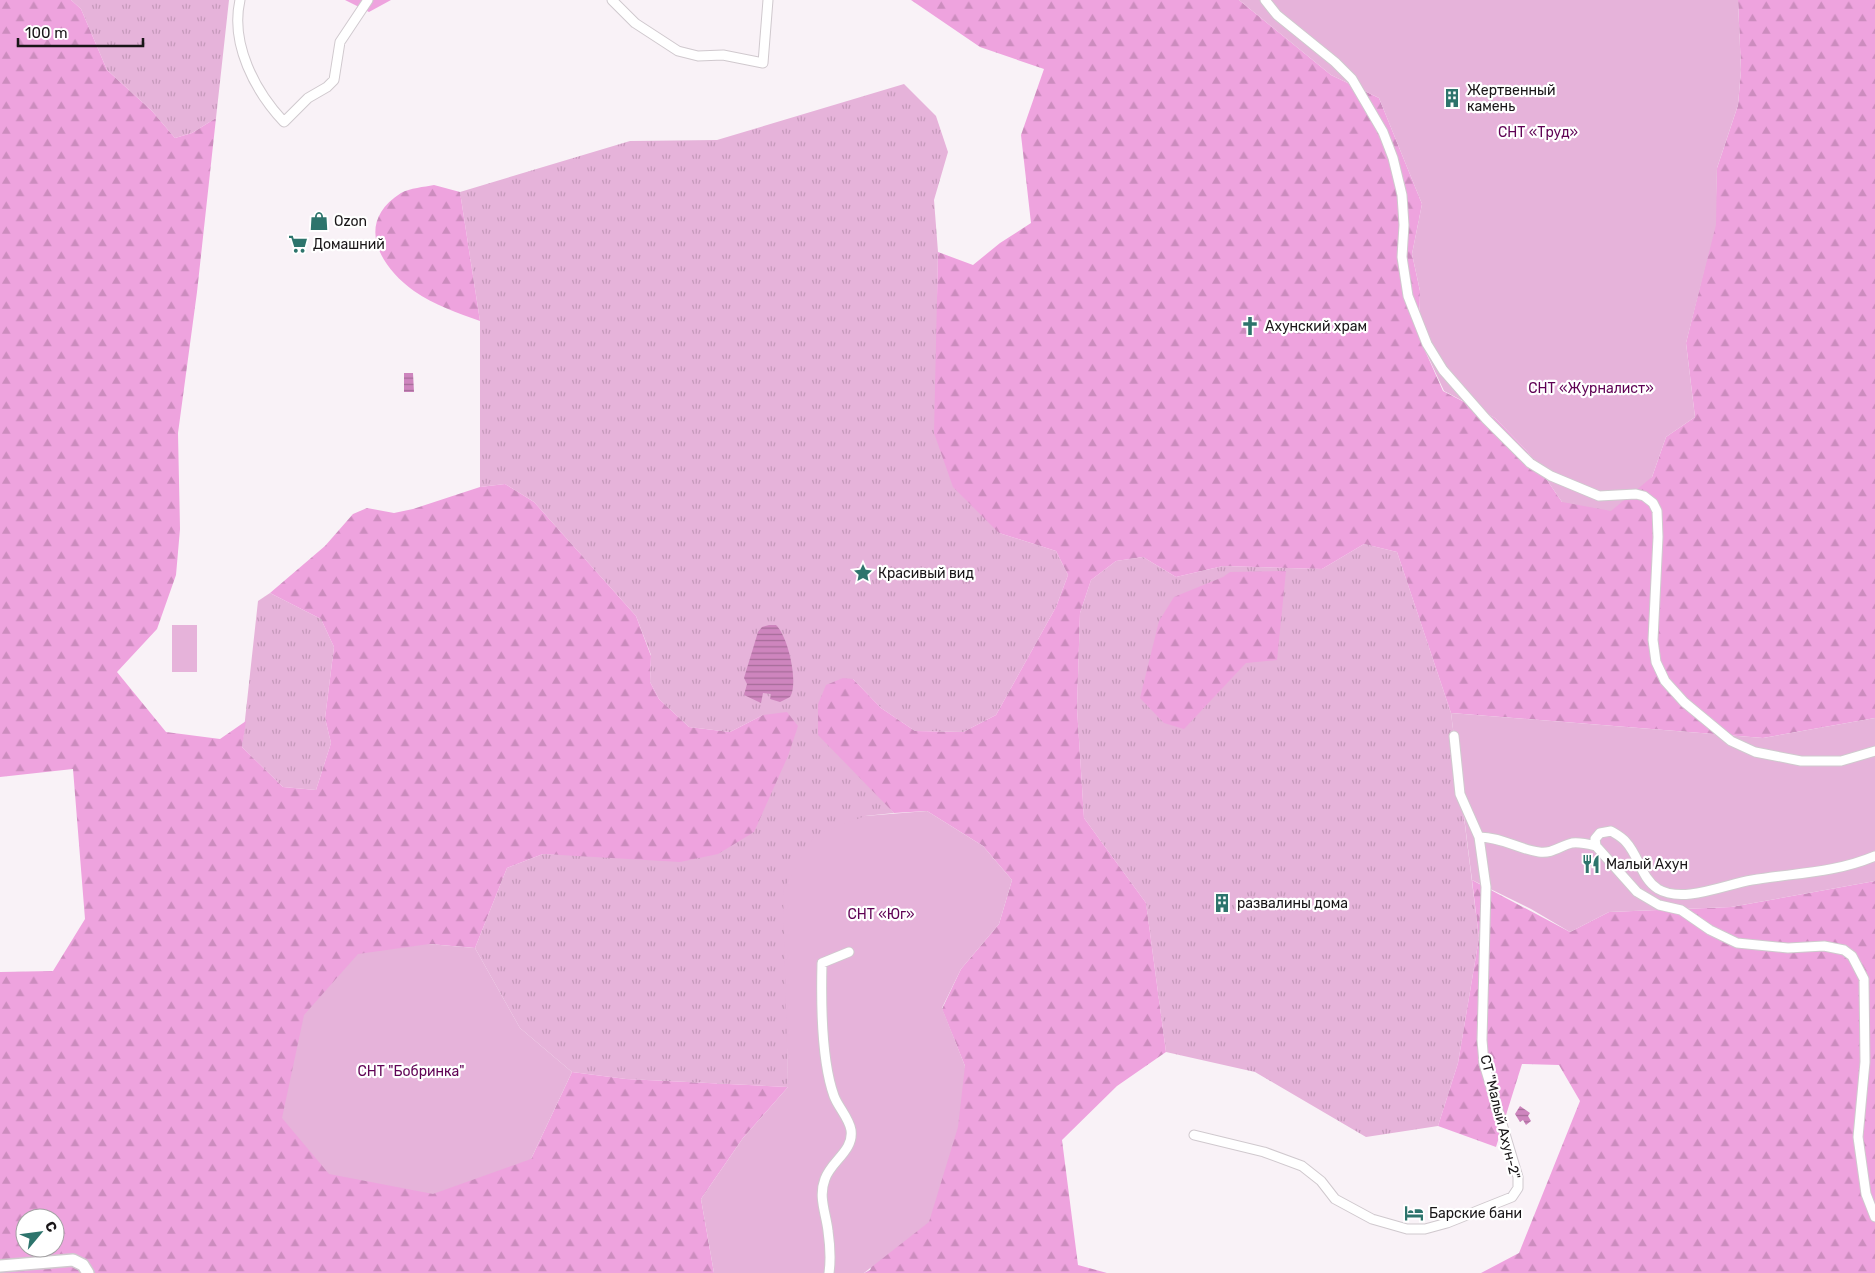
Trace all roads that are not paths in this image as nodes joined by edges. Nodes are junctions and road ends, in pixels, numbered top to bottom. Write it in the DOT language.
graph roads {
  1 [pos="240,0"];
  2 [pos="368,0"];
  3 [pos="612,0"];
  4 [pos="768,0"];
  5 [pos="1265,0"];
  6 [pos="1454,736"];
  7 [pos="1875,751"];
  8 [pos="1479,837"];
  9 [pos="1596,846"];
  10 [pos="1875,856"];
  11 [pos="849,952"];
  12 [pos="1194,1135"];
  13 [pos="1875,1218"];
  14 [pos="0,1266"];
  15 [pos="88,1273"];
  16 [pos="829,1273"];
  1 -- 2 [label="street"];
  3 -- 4 [label="street"];
  5 -- 7 [label="street"];
  6 -- 8 [label="street, СТ \"Малый Ахун-2\""];
  8 -- 9 [label="street"];
  8 -- 12 [label="street, СТ \"Малый Ахун-2\""];
  9 -- 10 [label="street"];
  9 -- 13 [label="street"];
  11 -- 16 [label="street"];
  14 -- 15 [label="street"];
}
